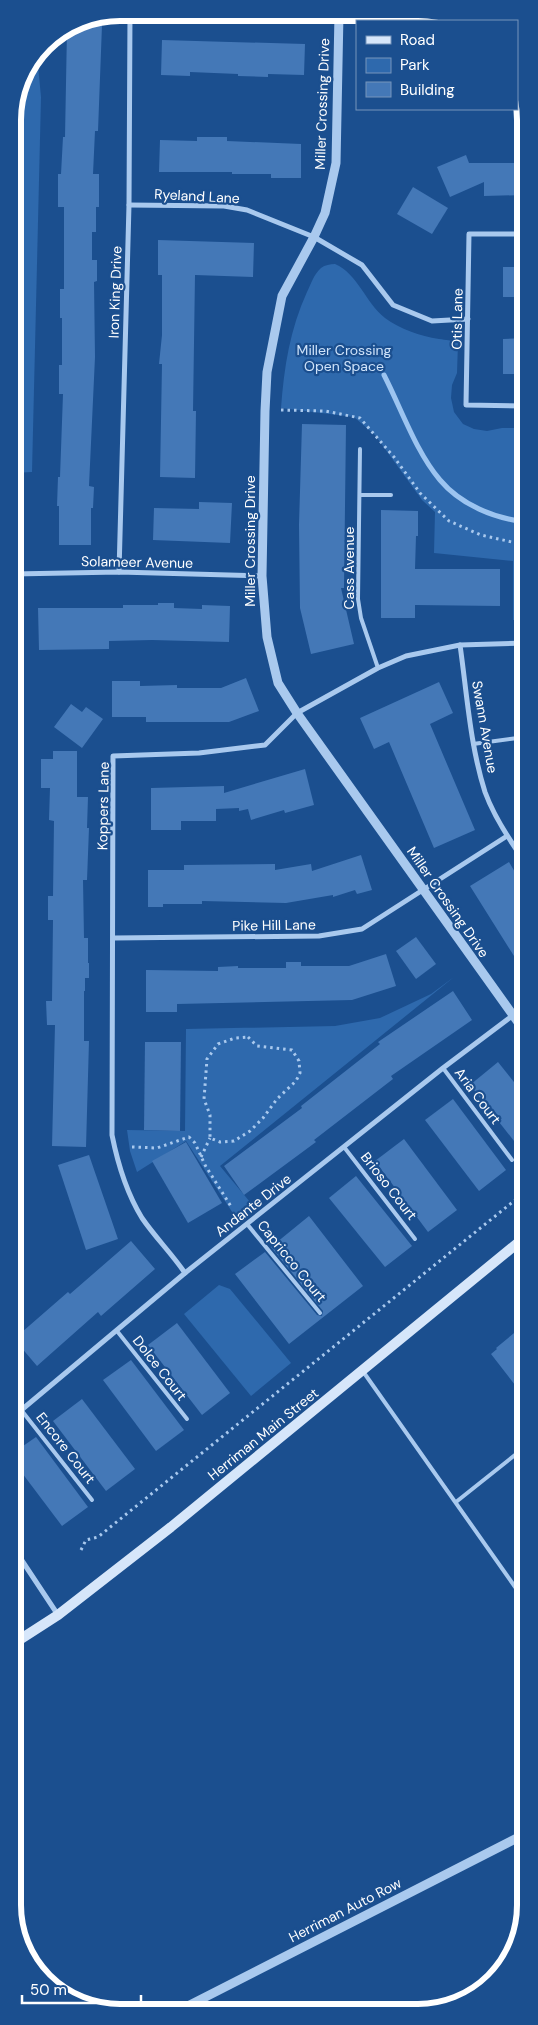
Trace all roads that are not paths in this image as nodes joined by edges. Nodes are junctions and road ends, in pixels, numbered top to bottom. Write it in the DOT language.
graph roads {
  1 [pos="130,21"];
  2 [pos="339,21"];
  3 [pos="129,205"];
  4 [pos="517,234"];
  5 [pos="314,237"];
  6 [pos="468,319"];
  7 [pos="517,406"];
  8 [pos="360,449"];
  9 [pos="360,495"];
  10 [pos="391,495"];
  11 [pos="119,572"];
  12 [pos="21,574"];
  13 [pos="262,576"];
  14 [pos="517,643"];
  15 [pos="460,645"];
  16 [pos="378,668"];
  17 [pos="297,713"];
  18 [pos="517,738"];
  19 [pos="473,744"];
  20 [pos="507,836"];
  21 [pos="517,850"];
  22 [pos="422,889"];
  23 [pos="114,938"];
  24 [pos="512,1016"];
  25 [pos="517,1022"];
  26 [pos="443,1068"];
  27 [pos="344,1147"];
  28 [pos="512,1160"];
  29 [pos="247,1224"];
  30 [pos="415,1239"];
  31 [pos="517,1244"];
  32 [pos="185,1273"];
  33 [pos="320,1313"];
  34 [pos="117,1331"];
  35 [pos="362,1370"];
  36 [pos="22,1411"];
  37 [pos="187,1419"];
  38 [pos="517,1454"];
  39 [pos="92,1500"];
  40 [pos="456,1502"];
  41 [pos="21,1559"];
  42 [pos="517,1590"];
  43 [pos="58,1615"];
  44 [pos="21,1639"];
  45 [pos="517,1838"];
  46 [pos="192,2004"];
  1 -- 3 [label="street, Iron King Drive"];
  2 -- 5 [label="street, Miller Crossing Drive"];
  3 -- 5 [label="street, Ryeland Lane"];
  3 -- 11 [label="street, Iron King Drive"];
  4 -- 6 [label="street, Otis Lane"];
  5 -- 6 [label="street, Ryeland Lane"];
  5 -- 13 [label="street, Miller Crossing Drive"];
  6 -- 7 [label="street, Otis Lane"];
  8 -- 9 [label="lane, Cass Avenue"];
  9 -- 10 [label="lane"];
  9 -- 16 [label="lane, Cass Avenue"];
  11 -- 12 [label="street, Solameer Avenue"];
  11 -- 13 [label="street, Solameer Avenue"];
  13 -- 17 [label="street, Miller Crossing Drive"];
  14 -- 15 [label="street, Koppers Lane"];
  15 -- 16 [label="street, Koppers Lane"];
  15 -- 19 [label="street, Swann Avenue"];
  16 -- 17 [label="street, Koppers Lane"];
  17 -- 22 [label="street, Miller Crossing Drive"];
  17 -- 23 [label="street, Koppers Lane"];
  18 -- 19 [label="lane"];
  19 -- 20 [label="street, Swann Avenue"];
  20 -- 21 [label="street, Swann Avenue"];
  20 -- 22 [label="street, Pike Hill Lane"];
  22 -- 23 [label="street, Pike Hill Lane"];
  22 -- 24 [label="street, Miller Crossing Drive"];
  23 -- 32 [label="street, Koppers Lane"];
  24 -- 25 [label="street, Miller Crossing Drive"];
  24 -- 26 [label="street, Andante Drive"];
  26 -- 27 [label="street, Andante Drive"];
  26 -- 28 [label="lane, Aria Court"];
  27 -- 29 [label="street, Andante Drive"];
  27 -- 30 [label="lane, Brioso Court"];
  29 -- 32 [label="street, Andante Drive"];
  29 -- 33 [label="lane, Capricco Court"];
  31 -- 35 [label="main road, Herriman Main Street"];
  32 -- 34 [label="street, Andante Drive"];
  34 -- 36 [label="street, Andante Drive"];
  34 -- 37 [label="lane, Dolce Court"];
  35 -- 40 [label="lane"];
  35 -- 43 [label="main road, Herriman Main Street"];
  36 -- 39 [label="lane, Encore Court"];
  38 -- 40 [label="lane"];
  40 -- 42 [label="lane"];
  41 -- 43 [label="street"];
  43 -- 44 [label="main road, Herriman Main Street"];
  45 -- 46 [label="street, Herriman Auto Row"];
}
